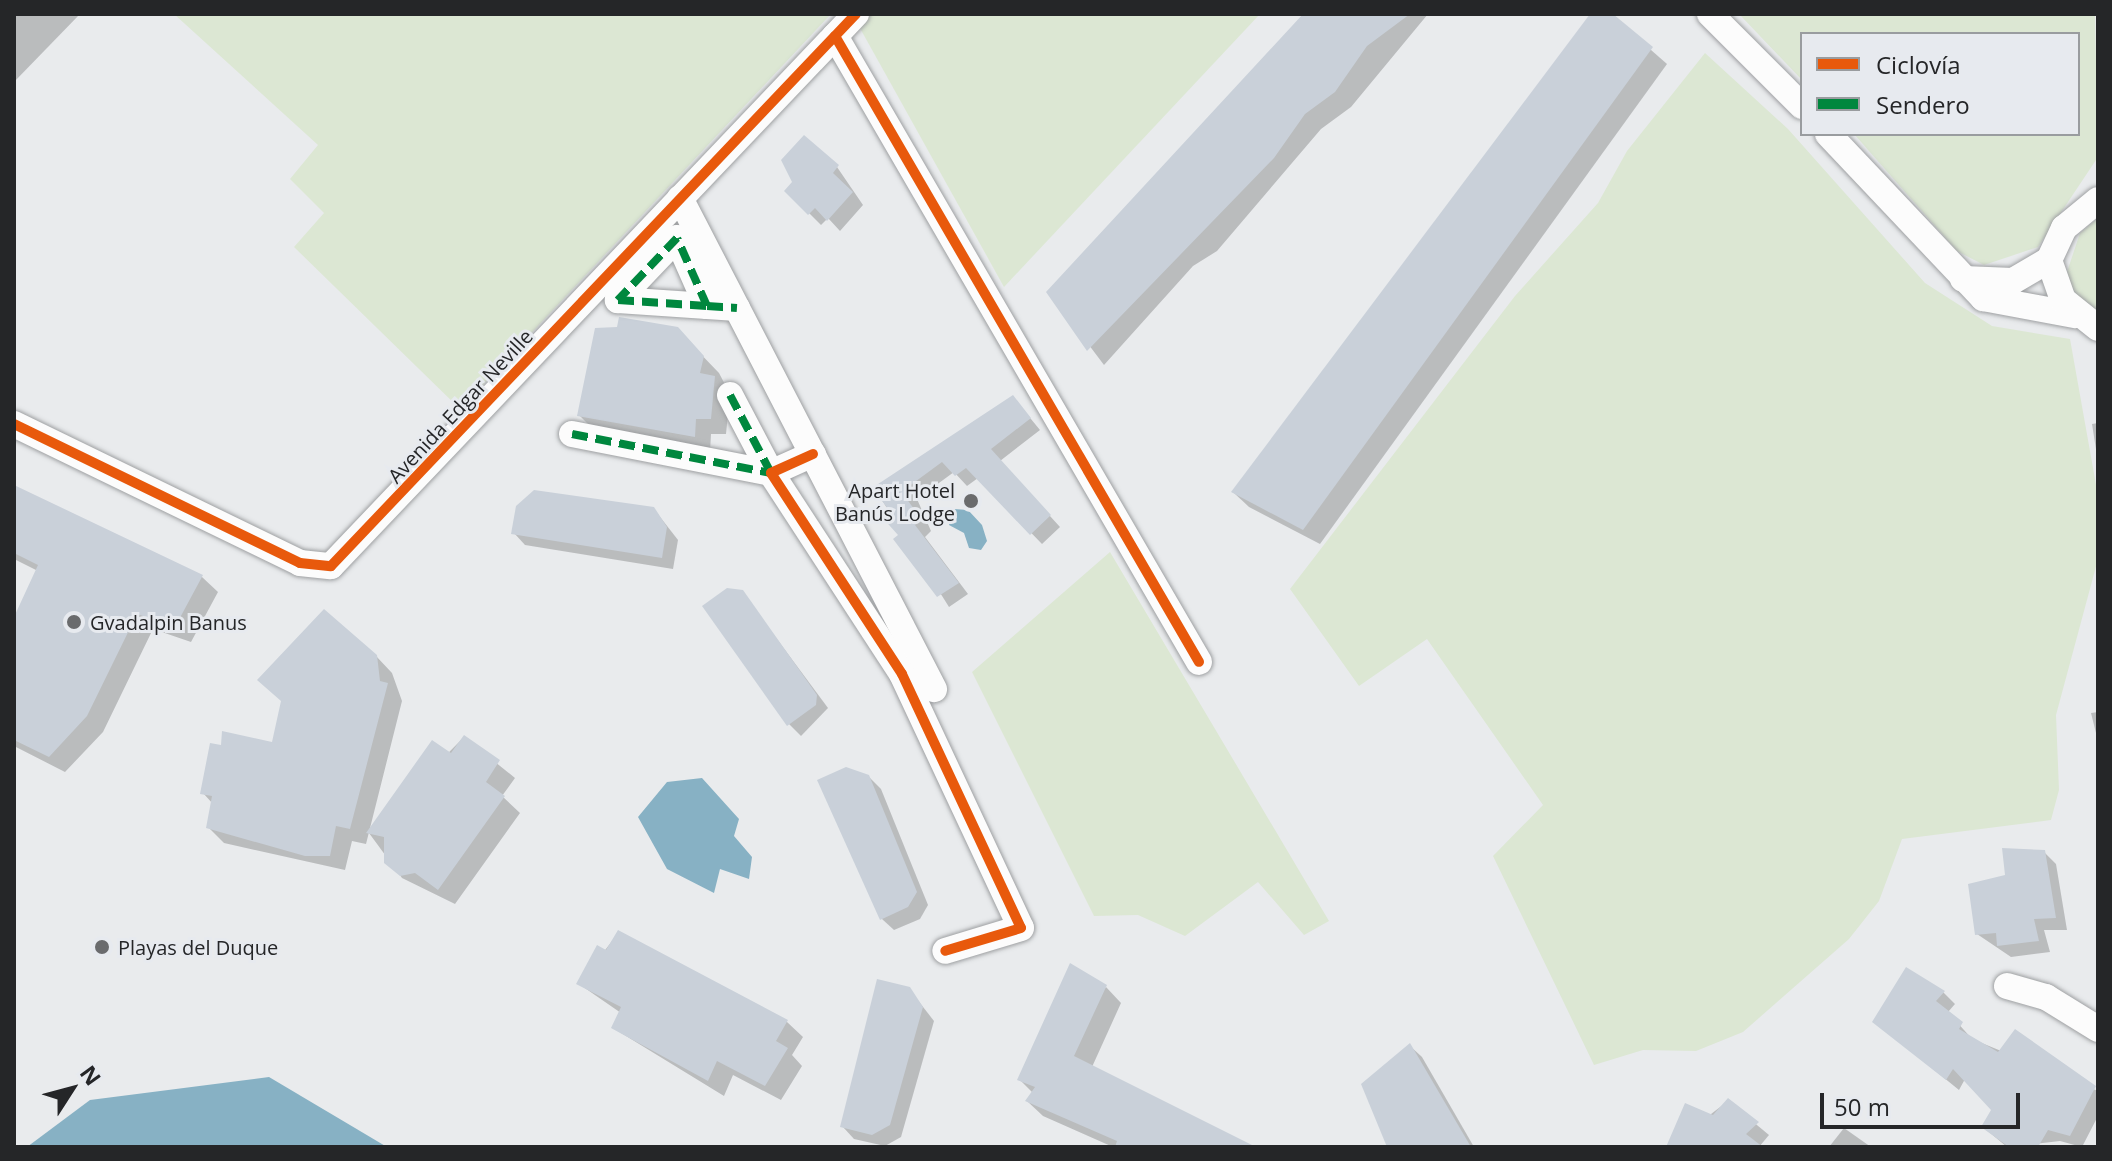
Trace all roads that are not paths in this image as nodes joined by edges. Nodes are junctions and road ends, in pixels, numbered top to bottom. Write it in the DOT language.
graph roads {
  1 [pos="856,14"];
  2 [pos="1710,14"];
  3 [pos="835,36"];
  4 [pos="1800,104"];
  5 [pos="1830,136"];
  6 [pos="680,198"];
  7 [pos="2093,200"];
  8 [pos="2049,260"];
  9 [pos="1960,279"];
  10 [pos="707,306"];
  11 [pos="737,308"];
  12 [pos="2087,321"];
  13 [pos="730,395"];
  14 [pos="14,424"];
  15 [pos="572,434"];
  16 [pos="813,454"];
  17 [pos="771,473"];
  18 [pos="1199,662"];
  19 [pos="934,689"];
  20 [pos="945,951"];
  21 [pos="2007,986"];
  22 [pos="2098,1029"];
  1 -- 3 [label="street, Avenida Edgar Neville"];
  2 -- 4 [label="street"];
  3 -- 6 [label="street, Avenida Edgar Neville"];
  3 -- 18 [label="street"];
  5 -- 9 [label="street"];
  6 -- 11 [label="street"];
  6 -- 14 [label="street, Avenida Edgar Neville"];
  7 -- 8 [label="street"];
  8 -- 9 [label="street"];
  8 -- 12 [label="street"];
  9 -- 12 [label="street"];
  10 -- 11 [label="street"];
  11 -- 16 [label="street"];
  13 -- 17 [label="street"];
  15 -- 17 [label="street"];
  16 -- 17 [label="street"];
  16 -- 19 [label="street"];
  17 -- 20 [label="street"];
  21 -- 22 [label="street"];
}
